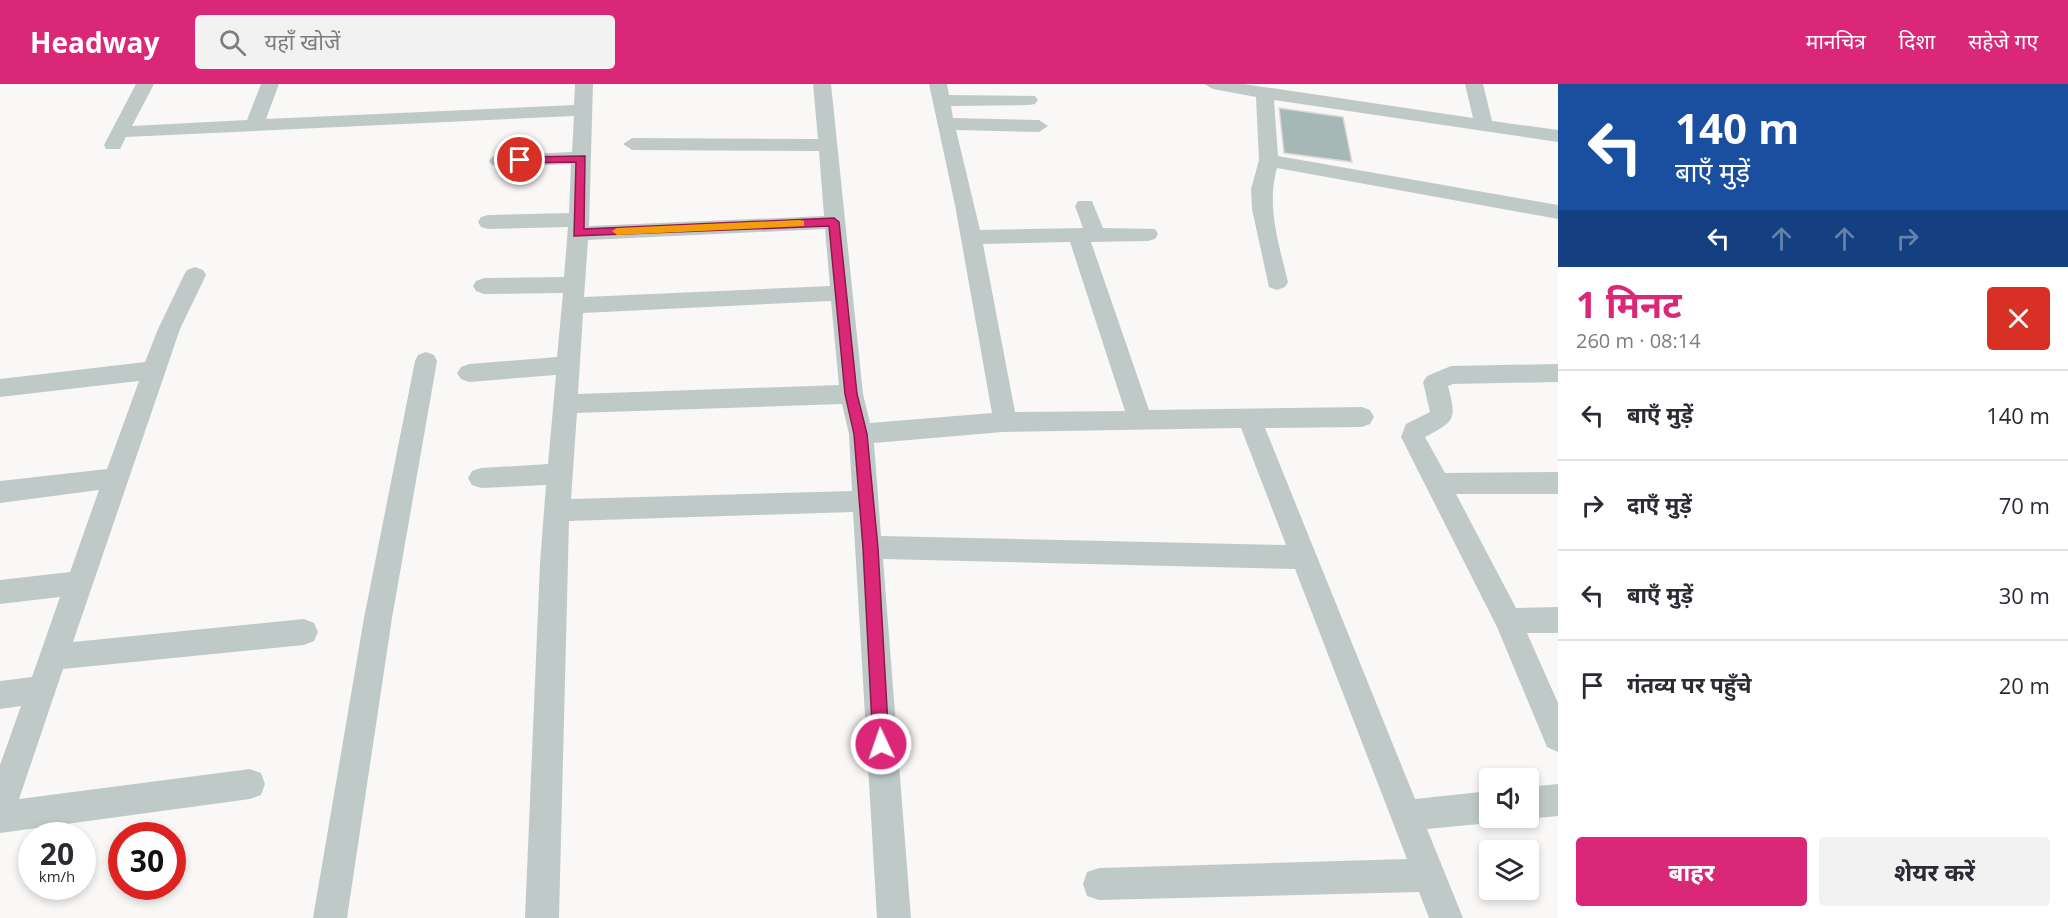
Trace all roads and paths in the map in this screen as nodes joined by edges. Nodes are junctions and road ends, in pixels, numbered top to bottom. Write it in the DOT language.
graph roads {
  1 [pos="145,84"];
  2 [pos="270,84"];
  3 [pos="584,84"];
  4 [pos="822,84"];
  5 [pos="1213,84"];
  6 [pos="1360,84"];
  7 [pos="1474,84"];
  8 [pos="940,93"];
  9 [pos="1265,93"];
  10 [pos="1029,100"];
  11 [pos="1364,107"];
  12 [pos="584,110"];
  13 [pos="945,124"];
  14 [pos="1484,125"];
  15 [pos="254,126"];
  16 [pos="1039,126"];
  17 [pos="1558,136"];
  18 [pos="632,144"];
  19 [pos="827,145"];
  20 [pos="581,158"];
  21 [pos="1269,160"];
  22 [pos="500,161"];
  23 [pos="1085,206"];
  24 [pos="1558,212"];
  25 [pos="488,222"];
  26 [pos="834,222"];
  27 [pos="579,227"];
  28 [pos="1149,234"];
  29 [pos="1086,235"];
  30 [pos="970,237"];
  31 [pos="195,275"];
  32 [pos="1277,282"];
  33 [pos="484,286"];
  34 [pos="840,293"];
  35 [pos="574,295"];
  36 [pos="426,361"];
  37 [pos="568,365"];
  38 [pos="154,370"];
  39 [pos="468,373"];
  40 [pos="1558,373"];
  41 [pos="0,388"];
  42 [pos="851,394"];
  43 [pos="565,404"];
  44 [pos="1249,417"];
  45 [pos="1362,417"];
  46 [pos="1140,419"];
  47 [pos="1003,422"];
  48 [pos="861,434"];
  49 [pos="560,474"];
  50 [pos="115,478"];
  51 [pos="481,478"];
  52 [pos="1558,483"];
  53 [pos="1439,484"];
  54 [pos="0,492"];
  55 [pos="866,501"];
  56 [pos="558,510"];
  57 [pos="870,548"];
  58 [pos="1304,557"];
  59 [pos="78,583"];
  60 [pos="0,592"];
  61 [pos="1558,620"];
  62 [pos="1508,621"];
  63 [pos="304,632"];
  64 [pos="51,657"];
  65 [pos="40,690"];
  66 [pos="0,695"];
  67 [pos="1558,737"];
  68 [pos="250,784"];
  69 [pos="1558,800"];
  70 [pos="1539,802"];
  71 [pos="0,808"];
  72 [pos="1479,808"];
  73 [pos="1407,816"];
  74 [pos="0,817"];
  75 [pos="1430,875"];
  76 [pos="1099,884"];
  77 [pos="330,918"];
  78 [pos="542,918"];
  79 [pos="894,918"];
  80 [pos="1446,918"];
  1 -- 15 [label="street"];
  2 -- 15 [label="street"];
  3 -- 12 [label="street"];
  4 -- 19 [label="street"];
  5 -- 9 [label="street"];
  6 -- 11 [label="street"];
  7 -- 14 [label="street"];
  8 -- 10 [label="street"];
  8 -- 13 [label="street"];
  9 -- 11 [label="street"];
  9 -- 21 [label="street"];
  11 -- 14 [label="street"];
  12 -- 15 [label="street"];
  12 -- 20 [label="street"];
  13 -- 16 [label="street"];
  13 -- 30 [label="street"];
  14 -- 17 [label="street"];
  18 -- 19 [label="street"];
  19 -- 26 [label="street"];
  20 -- 22 [label="street"];
  20 -- 27 [label="street"];
  21 -- 24 [label="street"];
  21 -- 32 [label="street"];
  23 -- 29 [label="street"];
  25 -- 27 [label="street"];
  26 -- 27 [label="street"];
  26 -- 34 [label="street"];
  27 -- 35 [label="street"];
  28 -- 29 [label="street"];
  29 -- 30 [label="street"];
  29 -- 46 [label="street"];
  30 -- 47 [label="street"];
  31 -- 38 [label="street"];
  33 -- 35 [label="street"];
  34 -- 35 [label="street"];
  34 -- 42 [label="street"];
  35 -- 37 [label="street"];
  36 -- 77 [label="street"];
  37 -- 39 [label="street"];
  37 -- 43 [label="street"];
  38 -- 41 [label="street"];
  38 -- 50 [label="street"];
  40 -- 53 [label="street"];
  42 -- 43 [label="street"];
  42 -- 48 [label="street"];
  43 -- 49 [label="street"];
  44 -- 45 [label="street"];
  44 -- 46 [label="street"];
  44 -- 58 [label="street"];
  46 -- 47 [label="street"];
  47 -- 48 [label="street"];
  48 -- 55 [label="street"];
  49 -- 51 [label="street"];
  49 -- 56 [label="street"];
  50 -- 54 [label="street"];
  50 -- 59 [label="street"];
  52 -- 53 [label="street"];
  53 -- 62 [label="street"];
  55 -- 56 [label="street"];
  55 -- 57 [label="street"];
  56 -- 78 [label="street"];
  57 -- 58 [label="street"];
  57 -- 79 [label="street"];
  58 -- 73 [label="street"];
  59 -- 60 [label="street"];
  59 -- 64 [label="street"];
  61 -- 62 [label="street"];
  62 -- 67 [label="street"];
  63 -- 64 [label="street"];
  64 -- 65 [label="street"];
  65 -- 66 [label="street"];
  65 -- 71 [label="street"];
  68 -- 74 [label="street"];
  69 -- 70 [label="street"];
  72 -- 73 [label="street"];
  73 -- 75 [label="street"];
  75 -- 76 [label="street"];
  75 -- 80 [label="street"];
}
